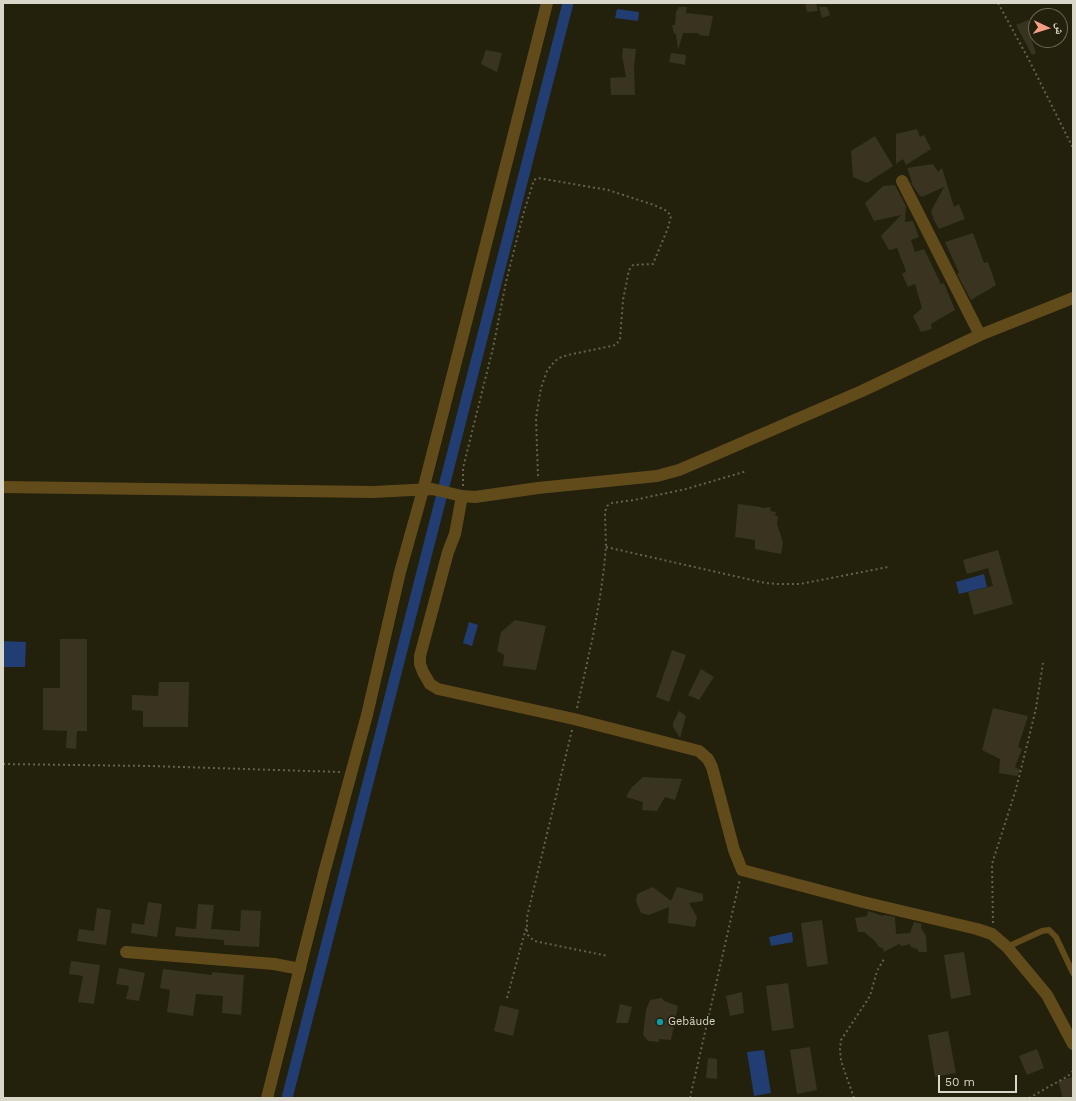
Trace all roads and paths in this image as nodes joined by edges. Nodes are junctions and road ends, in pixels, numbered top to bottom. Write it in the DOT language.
graph roads {
  1 [pos="547,3"];
  2 [pos="998,3"];
  3 [pos="1073,148"];
  4 [pos="902,181"];
  5 [pos="1073,298"];
  6 [pos="980,335"];
  7 [pos="747,472"];
  8 [pos="3,487"];
  9 [pos="538,488"];
  10 [pos="427,490"];
  11 [pos="459,495"];
  12 [pos="606,547"];
  13 [pos="888,567"];
  14 [pos="1043,663"];
  15 [pos="574,719"];
  16 [pos="3,764"];
  17 [pos="352,772"];
  18 [pos="742,870"];
  19 [pos="526,925"];
  20 [pos="992,934"];
  21 [pos="1007,947"];
  22 [pos="126,952"];
  23 [pos="608,956"];
  24 [pos="884,959"];
  25 [pos="300,969"];
  26 [pos="1073,973"];
  27 [pos="508,998"];
  28 [pos="1073,1044"];
  29 [pos="1073,1071"];
  30 [pos="267,1098"];
  31 [pos="690,1098"];
  32 [pos="854,1098"];
  33 [pos="1029,1098"];
  1 -- 10 [label="street"];
  2 -- 3 [label="path"];
  4 -- 6 [label="street"];
  5 -- 6 [label="street"];
  6 -- 9 [label="street"];
  7 -- 12 [label="path"];
  8 -- 10 [label="street"];
  9 -- 11 [label="street"];
  9 -- 11 [label="path"];
  10 -- 11 [label="street"];
  10 -- 17 [label="street"];
  11 -- 15 [label="street"];
  12 -- 13 [label="path"];
  12 -- 15 [label="path"];
  14 -- 20 [label="path"];
  15 -- 18 [label="street"];
  15 -- 19 [label="path"];
  16 -- 17 [label="path"];
  17 -- 25 [label="street"];
  18 -- 20 [label="street"];
  18 -- 31 [label="path"];
  19 -- 23 [label="path"];
  19 -- 27 [label="path"];
  20 -- 21 [label="street"];
  21 -- 26 [label="lane"];
  21 -- 28 [label="street"];
  22 -- 25 [label="street"];
  24 -- 32 [label="path"];
  25 -- 30 [label="street"];
  29 -- 33 [label="path"];
}
